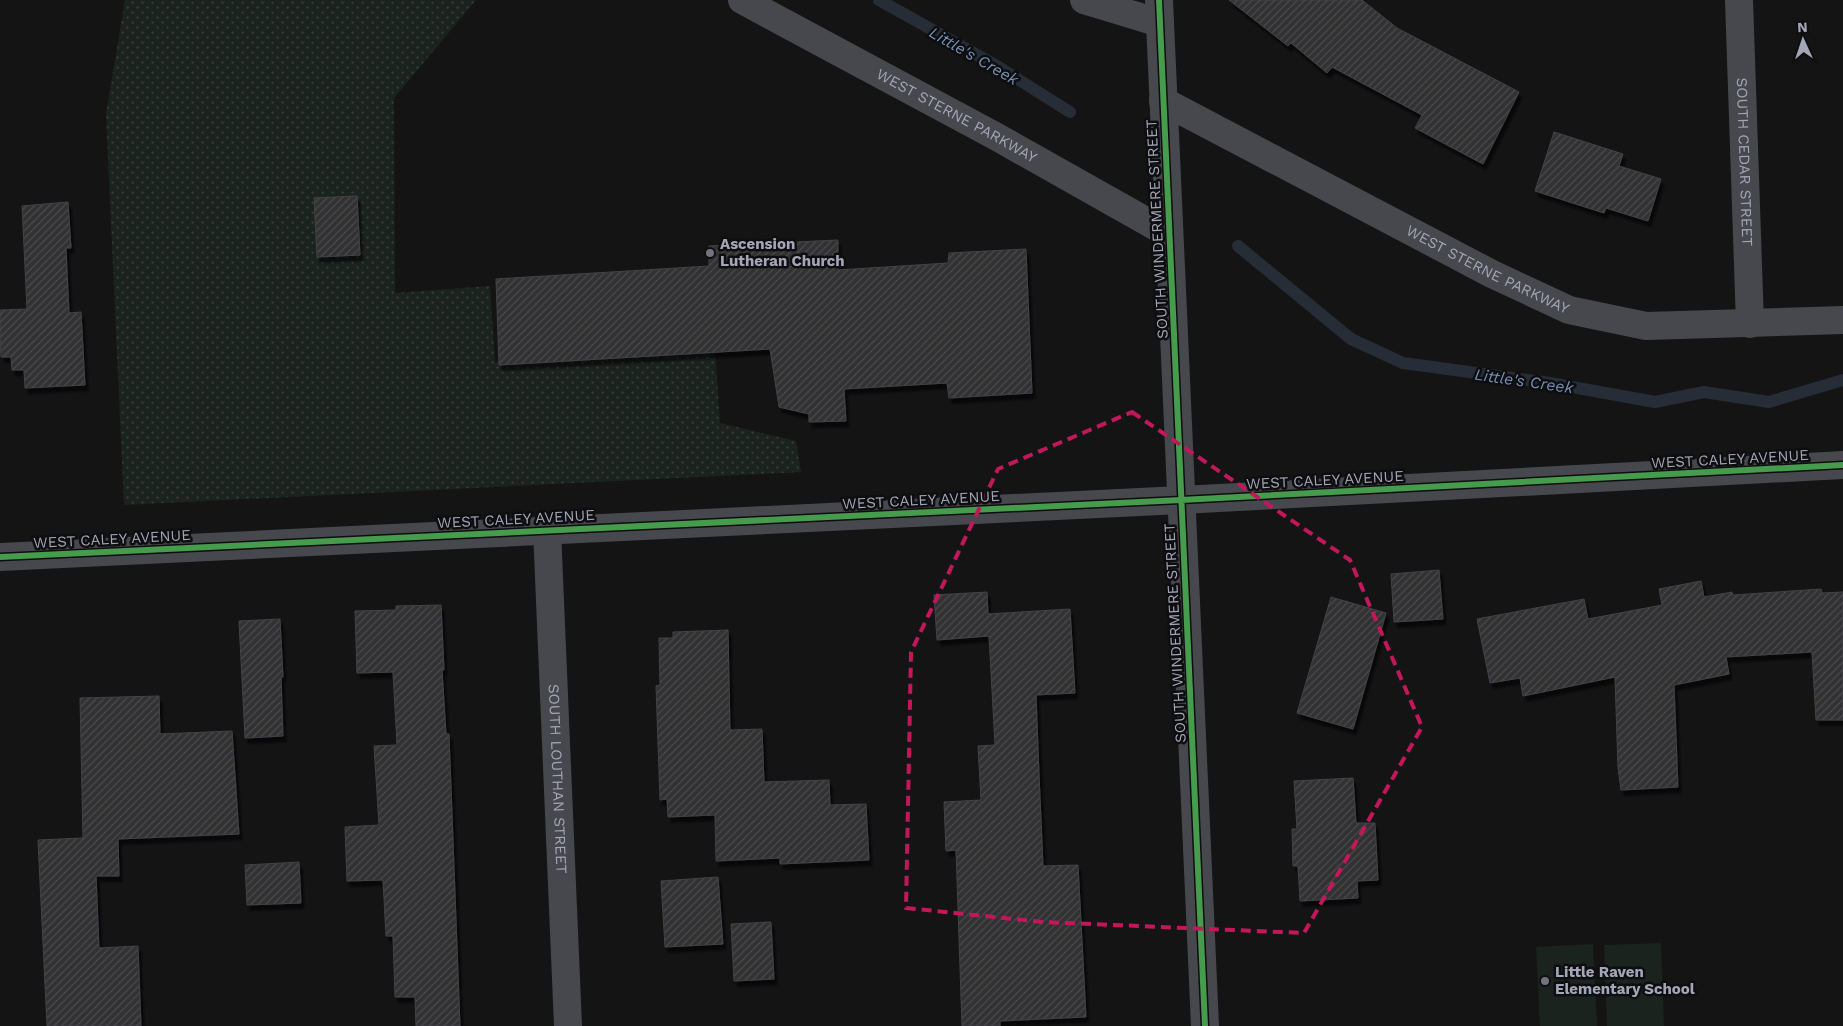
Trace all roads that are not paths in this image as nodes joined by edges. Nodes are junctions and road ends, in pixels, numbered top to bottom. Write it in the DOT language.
graph roads {
  1 [pos="742,0"];
  2 [pos="1084,0"];
  3 [pos="1739,0"];
  4 [pos="1159,11"];
  5 [pos="1163,101"];
  6 [pos="1169,234"];
  7 [pos="1843,320"];
  8 [pos="1750,324"];
  9 [pos="1843,465"];
  10 [pos="1182,500"];
  11 [pos="547,530"];
  12 [pos="0,557"];
  13 [pos="568,1026"];
  14 [pos="1205,1026"];
  1 -- 6 [label="street, WEST STERNE PARKWAY"];
  2 -- 4 [label="street"];
  3 -- 8 [label="street, SOUTH CEDAR STREET"];
  4 -- 5 [label="street, SOUTH WINDERMERE STREET"];
  5 -- 6 [label="street, SOUTH WINDERMERE STREET"];
  5 -- 8 [label="street, WEST STERNE PARKWAY"];
  6 -- 10 [label="street, SOUTH WINDERMERE STREET"];
  7 -- 8 [label="street, WEST STERNE PARKWAY"];
  9 -- 10 [label="street, WEST CALEY AVENUE"];
  10 -- 11 [label="street, WEST CALEY AVENUE"];
  10 -- 14 [label="street, SOUTH WINDERMERE STREET"];
  11 -- 12 [label="street, WEST CALEY AVENUE"];
  11 -- 13 [label="street, SOUTH LOUTHAN STREET"];
}
